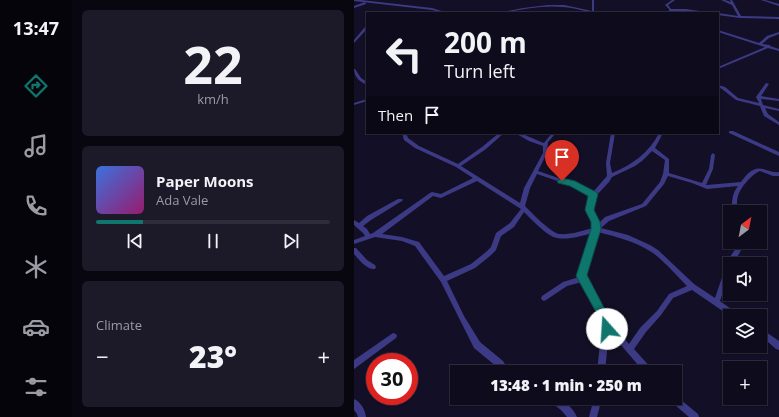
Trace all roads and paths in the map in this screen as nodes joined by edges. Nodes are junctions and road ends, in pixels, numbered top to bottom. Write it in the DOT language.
graph roads {
  1 [pos="354,0"];
  2 [pos="593,0"];
  3 [pos="673,0"];
  4 [pos="722,0"];
  5 [pos="731,0"];
  6 [pos="762,0"];
  7 [pos="365,2"];
  8 [pos="734,4"];
  9 [pos="779,5"];
  10 [pos="354,7"];
  11 [pos="435,10"];
  12 [pos="586,10"];
  13 [pos="432,12"];
  14 [pos="443,12"];
  15 [pos="506,12"];
  16 [pos="583,12"];
  17 [pos="593,12"];
  18 [pos="670,12"];
  19 [pos="705,12"];
  20 [pos="719,14"];
  21 [pos="740,17"];
  22 [pos="779,18"];
  23 [pos="366,28"];
  24 [pos="719,31"];
  25 [pos="779,33"];
  26 [pos="354,42"];
  27 [pos="760,44"];
  28 [pos="769,46"];
  29 [pos="779,50"];
  30 [pos="719,68"];
  31 [pos="354,70"];
  32 [pos="366,83"];
  33 [pos="767,84"];
  34 [pos="719,86"];
  35 [pos="758,97"];
  36 [pos="366,100"];
  37 [pos="779,100"];
  38 [pos="354,104"];
  39 [pos="761,106"];
  40 [pos="779,110"];
  41 [pos="779,124"];
  42 [pos="731,132"];
  43 [pos="404,134"];
  44 [pos="501,134"];
  45 [pos="519,134"];
  46 [pos="553,134"];
  47 [pos="613,134"];
  48 [pos="661,134"];
  49 [pos="546,145"];
  50 [pos="652,148"];
  51 [pos="779,154"];
  52 [pos="713,155"];
  53 [pos="458,166"];
  54 [pos="535,172"];
  55 [pos="666,174"];
  56 [pos="779,174"];
  57 [pos="610,176"];
  58 [pos="478,178"];
  59 [pos="742,184"];
  60 [pos="703,186"];
  61 [pos="593,194"];
  62 [pos="400,200"];
  63 [pos="736,205"];
  64 [pos="523,208"];
  65 [pos="356,224"];
  66 [pos="596,229"];
  67 [pos="371,235"];
  68 [pos="354,242"];
  69 [pos="738,249"];
  70 [pos="354,250"];
  71 [pos="373,267"];
  72 [pos="443,280"];
  73 [pos="583,280"];
  74 [pos="692,286"];
  75 [pos="544,298"];
  76 [pos="716,303"];
  77 [pos="725,309"];
  78 [pos="606,323"];
  79 [pos="393,336"];
  80 [pos="767,337"];
  81 [pos="779,346"];
  82 [pos="630,349"];
  83 [pos="354,365"];
  84 [pos="501,365"];
  85 [pos="602,365"];
  86 [pos="644,365"];
  87 [pos="354,403"];
  88 [pos="561,405"];
  89 [pos="596,405"];
  90 [pos="680,405"];
  91 [pos="362,417"];
  92 [pos="574,417"];
  93 [pos="593,417"];
  94 [pos="695,417"];
  1 -- 7 [label="street"];
  2 -- 17 [label="street"];
  3 -- 18 [label="street"];
  4 -- 8 [label="street"];
  5 -- 8 [label="street"];
  6 -- 9 [label="street"];
  7 -- 10 [label="street"];
  7 -- 11 [label="street"];
  8 -- 21 [label="street"];
  11 -- 13 [label="street"];
  11 -- 14 [label="street"];
  12 -- 15 [label="street"];
  12 -- 16 [label="street"];
  12 -- 17 [label="street"];
  18 -- 19 [label="street"];
  20 -- 21 [label="street"];
  21 -- 22 [label="street"];
  23 -- 26 [label="street"];
  24 -- 27 [label="street"];
  25 -- 27 [label="street"];
  27 -- 28 [label="street"];
  28 -- 29 [label="street"];
  28 -- 30 [label="street"];
  31 -- 32 [label="street"];
  33 -- 35 [label="street"];
  34 -- 39 [label="street"];
  35 -- 37 [label="street"];
  35 -- 39 [label="street"];
  36 -- 38 [label="street"];
  39 -- 40 [label="street"];
  39 -- 41 [label="street"];
  42 -- 51 [label="street"];
  43 -- 53 [label="street"];
  44 -- 53 [label="street"];
  45 -- 49 [label="street"];
  46 -- 49 [label="street"];
  47 -- 57 [label="street"];
  48 -- 50 [label="street"];
  49 -- 54 [label="street"];
  50 -- 55 [label="street"];
  50 -- 57 [label="street"];
  52 -- 60 [label="street"];
  53 -- 58 [label="street"];
  54 -- 61 [label="street"];
  54 -- 64 [label="street"];
  55 -- 60 [label="street"];
  55 -- 66 [label="street"];
  56 -- 59 [label="street"];
  57 -- 61 [label="street"];
  58 -- 64 [label="street"];
  58 -- 67 [label="street"];
  59 -- 60 [label="street"];
  59 -- 63 [label="street"];
  61 -- 66 [label="street"];
  62 -- 65 [label="street"];
  64 -- 66 [label="street"];
  64 -- 72 [label="street"];
  65 -- 67 [label="street"];
  66 -- 73 [label="street"];
  66 -- 74 [label="street"];
  67 -- 68 [label="street"];
  67 -- 72 [label="street"];
  69 -- 76 [label="street"];
  70 -- 71 [label="street"];
  72 -- 84 [label="street"];
  73 -- 75 [label="street"];
  73 -- 78 [label="street"];
  74 -- 76 [label="street"];
  74 -- 82 [label="street"];
  76 -- 77 [label="street"];
  78 -- 82 [label="street"];
  78 -- 85 [label="street"];
  79 -- 83 [label="street"];
  80 -- 81 [label="street"];
  82 -- 86 [label="street"];
  87 -- 91 [label="street"];
  88 -- 92 [label="street"];
  89 -- 93 [label="street"];
  90 -- 94 [label="street"];
}
